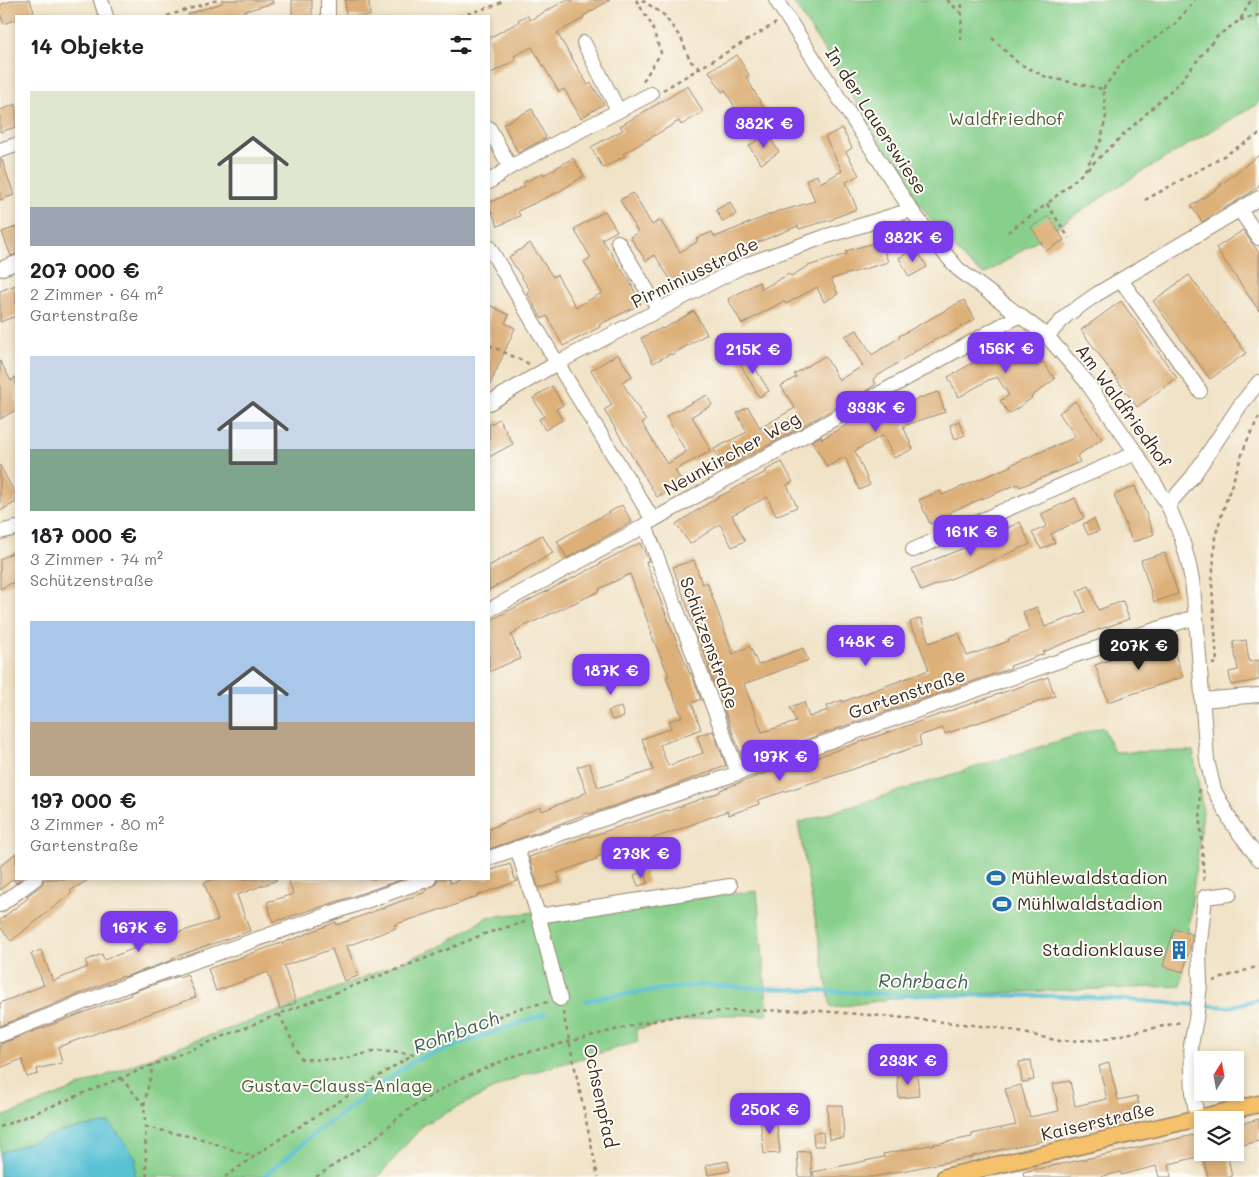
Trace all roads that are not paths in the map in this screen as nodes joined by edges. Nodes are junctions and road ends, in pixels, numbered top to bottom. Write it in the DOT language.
graph roads {
  1 [pos="101,0"];
  2 [pos="328,0"];
  3 [pos="776,0"];
  4 [pos="106,15"];
  5 [pos="328,15"];
  6 [pos="584,43"];
  7 [pos="646,89"];
  8 [pos="618,110"];
  9 [pos="490,130"];
  10 [pos="15,144"];
  11 [pos="0,150"];
  12 [pos="510,167"];
  13 [pos="490,181"];
  14 [pos="1259,198"];
  15 [pos="911,210"];
  16 [pos="1240,210"];
  17 [pos="1259,238"];
  18 [pos="618,242"];
  19 [pos="490,249"];
  20 [pos="15,262"];
  21 [pos="0,269"];
  22 [pos="1121,280"];
  23 [pos="659,310"];
  24 [pos="1020,315"];
  25 [pos="1047,336"];
  26 [pos="557,363"];
  27 [pos="1259,382"];
  28 [pos="1200,391"];
  29 [pos="490,402"];
  30 [pos="1136,453"];
  31 [pos="1168,505"];
  32 [pos="649,522"];
  33 [pos="15,528"];
  34 [pos="0,532"];
  35 [pos="913,550"];
  36 [pos="490,609"];
  37 [pos="1196,617"];
  38 [pos="1259,695"];
  39 [pos="1202,700"];
  40 [pos="738,773"];
  41 [pos="516,848"];
  42 [pos="490,858"];
  43 [pos="1259,859"];
  44 [pos="34,880"];
  45 [pos="426,880"];
  46 [pos="730,886"];
  47 [pos="1230,894"];
  48 [pos="0,905"];
  49 [pos="538,917"];
  50 [pos="560,999"];
  51 [pos="0,1035"];
  52 [pos="1259,1104"];
  53 [pos="1196,1111"];
  54 [pos="1230,1111"];
  55 [pos="1194,1120"];
  56 [pos="945,1177"];
  1 -- 4 [label="street"];
  2 -- 5 [label="street"];
  3 -- 15 [label="street, In der Lauerswiese"];
  6 -- 8 [label="street"];
  7 -- 8 [label="street"];
  8 -- 12 [label="street"];
  9 -- 12 [label="street"];
  10 -- 11 [label="street"];
  12 -- 13 [label="street"];
  14 -- 16 [label="street"];
  15 -- 23 [label="street, Pirminiusstraße"];
  15 -- 24 [label="street, In der Lauerswiese"];
  16 -- 17 [label="street"];
  16 -- 22 [label="street"];
  18 -- 23 [label="street"];
  19 -- 26 [label="street, Schützenstraße"];
  20 -- 21 [label="street"];
  22 -- 25 [label="street"];
  22 -- 28 [label="street"];
  23 -- 26 [label="street, Pirminiusstraße"];
  24 -- 25 [label="street, Am Waldfriedhof"];
  24 -- 32 [label="street, Neunkircher Weg"];
  25 -- 30 [label="street, Am Waldfriedhof"];
  26 -- 29 [label="street, Pirminiusstraße"];
  26 -- 32 [label="street, Schützenstraße"];
  27 -- 31 [label="street"];
  30 -- 31 [label="street, Am Waldfriedhof"];
  30 -- 35 [label="street"];
  31 -- 37 [label="street, Am Waldfriedhof"];
  32 -- 36 [label="street, Neunkircher Weg"];
  32 -- 40 [label="street, Schützenstraße"];
  33 -- 34 [label="street"];
  37 -- 39 [label="street, Am Waldfriedhof"];
  37 -- 40 [label="street, Gartenstraße"];
  38 -- 39 [label="street"];
  39 -- 43 [label="street, Am Waldfriedhof"];
  40 -- 41 [label="street, Gartenstraße"];
  41 -- 42 [label="street, Gartenstraße"];
  41 -- 49 [label="street"];
  44 -- 48 [label="street"];
  45 -- 51 [label="street"];
  46 -- 49 [label="street"];
  47 -- 53 [label="street"];
  49 -- 50 [label="street"];
  52 -- 54 [label="main road, Kaiserstraße"];
  55 -- 56 [label="main road, Kaiserstraße"];
}
